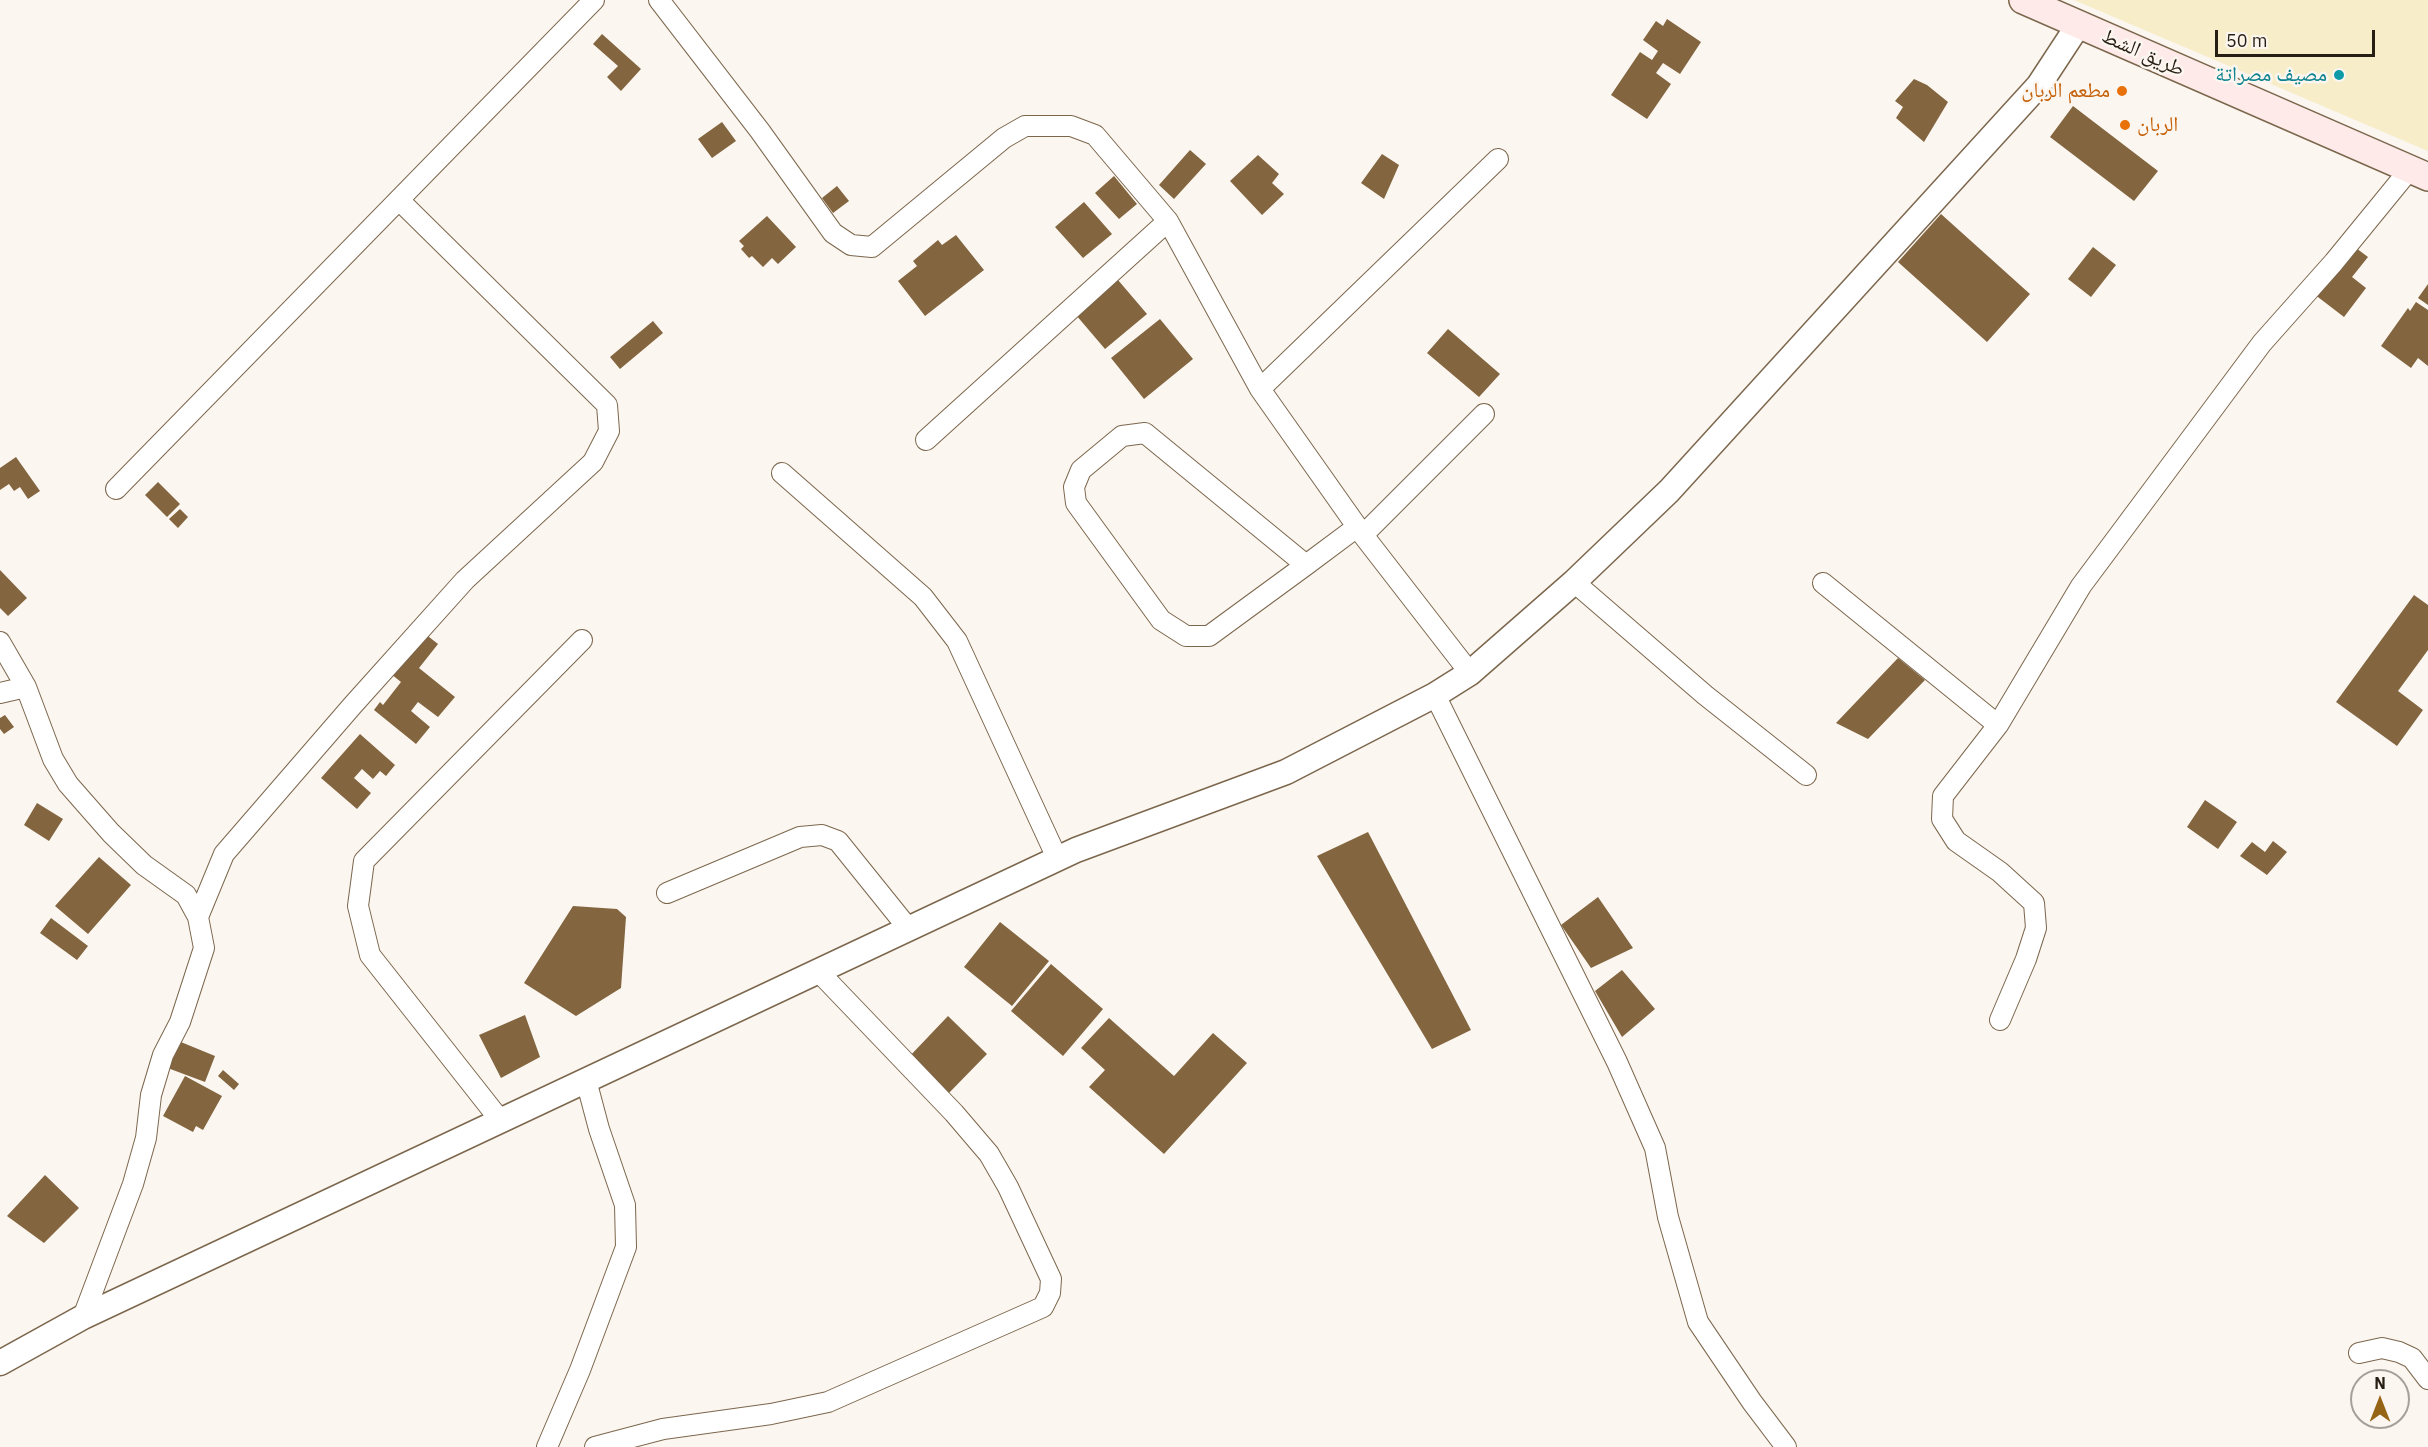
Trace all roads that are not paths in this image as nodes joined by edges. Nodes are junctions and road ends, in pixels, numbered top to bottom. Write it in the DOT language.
graph roads {
  1 [pos="594,0"];
  2 [pos="660,0"];
  3 [pos="2023,0"];
  4 [pos="2079,24"];
  5 [pos="1498,159"];
  6 [pos="2419,173"];
  7 [pos="399,200"];
  8 [pos="1168,221"];
  9 [pos="1260,389"];
  10 [pos="1484,414"];
  11 [pos="926,440"];
  12 [pos="782,473"];
  13 [pos="116,489"];
  14 [pos="1360,531"];
  15 [pos="1306,565"];
  16 [pos="1574,582"];
  17 [pos="1823,584"];
  18 [pos="582,640"];
  19 [pos="0,642"];
  20 [pos="1470,673"];
  21 [pos="26,687"];
  22 [pos="0,693"];
  23 [pos="1435,695"];
  24 [pos="1998,725"];
  25 [pos="1806,775"];
  26 [pos="1057,858"];
  27 [pos="667,893"];
  28 [pos="198,917"];
  29 [pos="908,928"];
  30 [pos="818,971"];
  31 [pos="2000,1020"];
  32 [pos="586,1080"];
  33 [pos="500,1120"];
  34 [pos="83,1317"];
  35 [pos="2359,1353"];
  36 [pos="0,1364"];
  37 [pos="2428,1379"];
  38 [pos="547,1447"];
  39 [pos="595,1447"];
  40 [pos="1786,1447"];
  1 -- 7 [label="street"];
  2 -- 8 [label="street"];
  3 -- 4 [label="main road, طريق الشط"];
  4 -- 6 [label="main road, طريق الشط"];
  4 -- 16 [label="street"];
  5 -- 9 [label="street"];
  6 -- 24 [label="street"];
  7 -- 13 [label="street"];
  7 -- 28 [label="street"];
  8 -- 9 [label="street"];
  8 -- 11 [label="street"];
  9 -- 14 [label="street"];
  10 -- 14 [label="street"];
  12 -- 26 [label="street"];
  14 -- 15 [label="street"];
  14 -- 20 [label="street"];
  15 -- 15 [label="street"];
  16 -- 20 [label="street"];
  16 -- 25 [label="street"];
  17 -- 24 [label="street"];
  18 -- 33 [label="street"];
  19 -- 21 [label="street"];
  20 -- 23 [label="street"];
  21 -- 22 [label="street"];
  21 -- 28 [label="street"];
  23 -- 26 [label="street"];
  23 -- 40 [label="street"];
  24 -- 31 [label="street"];
  26 -- 29 [label="street"];
  27 -- 29 [label="street"];
  28 -- 34 [label="street"];
  29 -- 30 [label="street"];
  30 -- 32 [label="street"];
  30 -- 39 [label="street"];
  32 -- 33 [label="street"];
  32 -- 38 [label="street"];
  33 -- 34 [label="street"];
  34 -- 36 [label="street"];
  35 -- 37 [label="street"];
}
